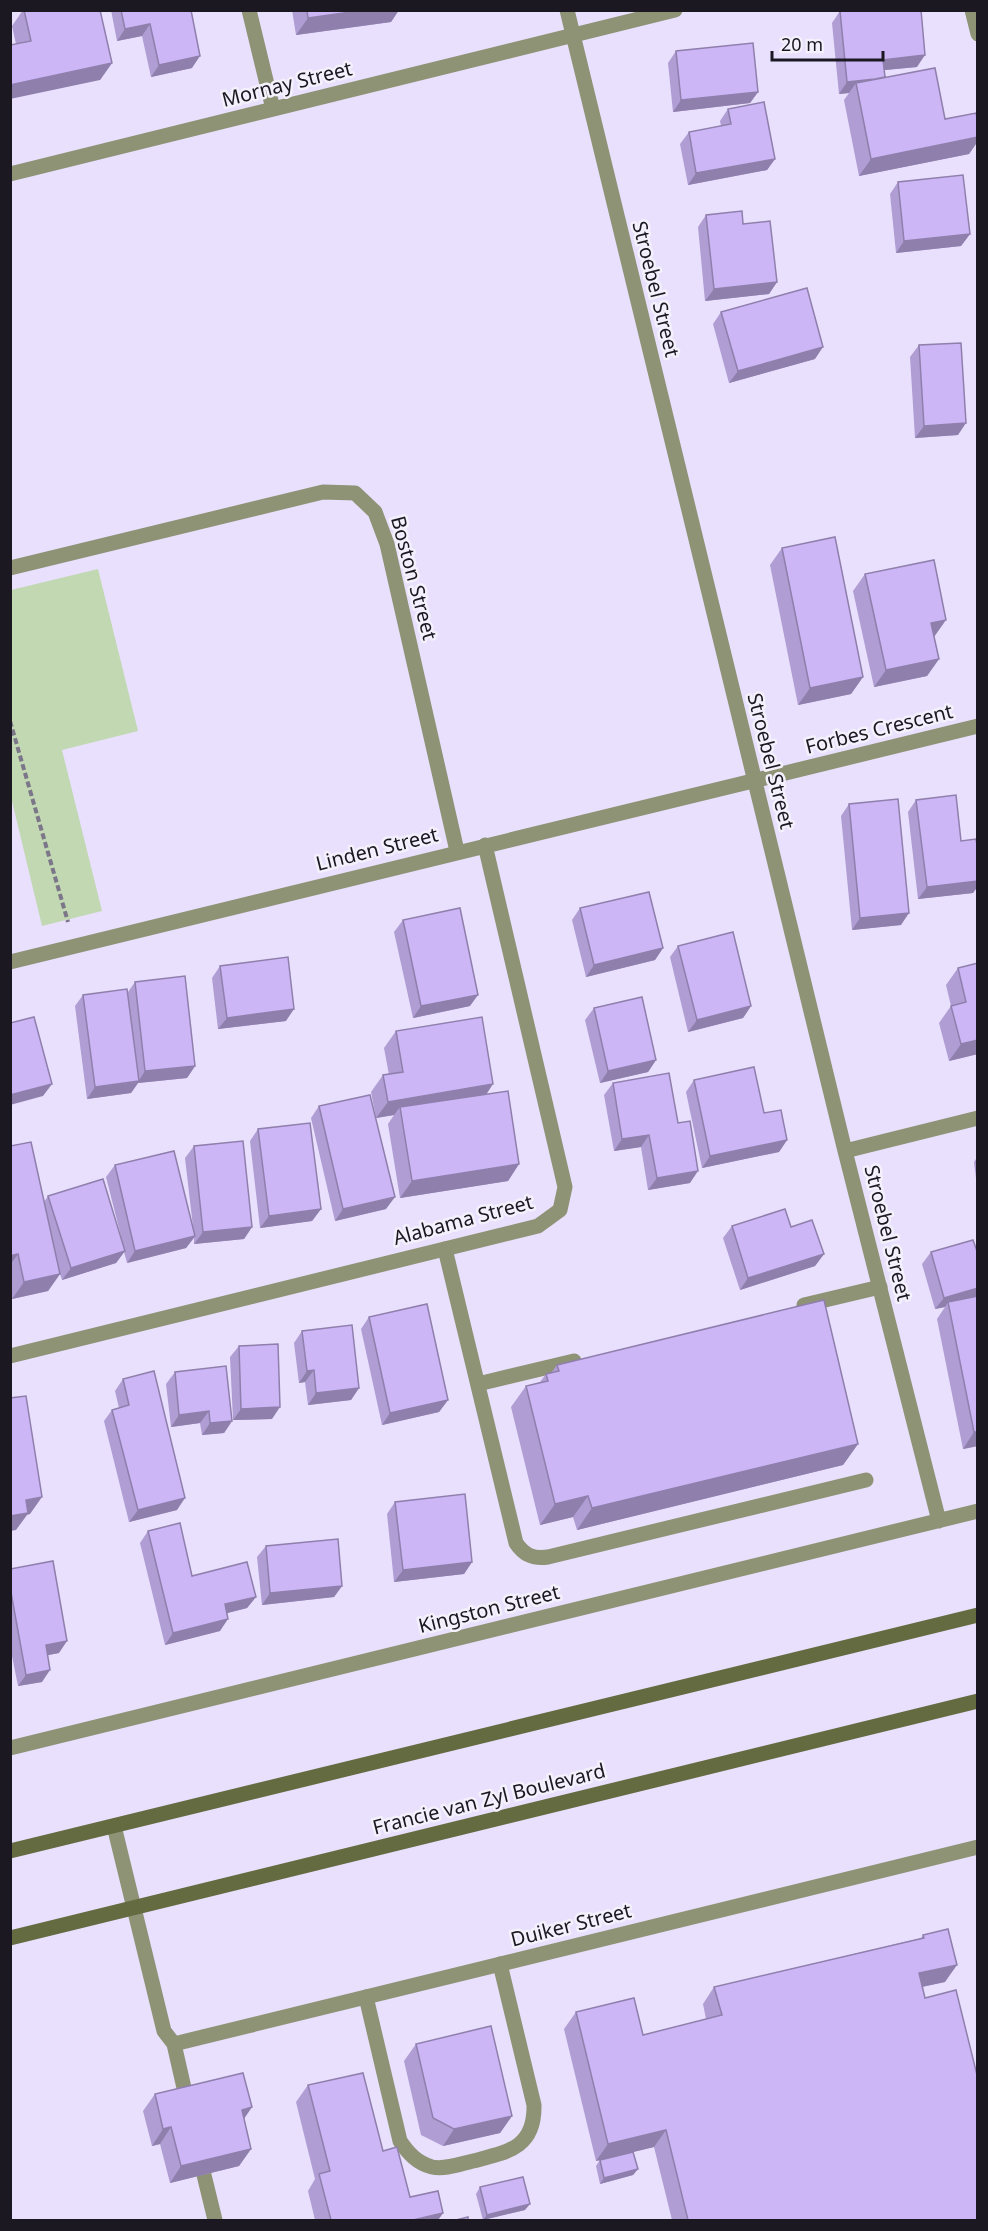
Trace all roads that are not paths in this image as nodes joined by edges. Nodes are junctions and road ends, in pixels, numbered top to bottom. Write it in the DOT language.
graph roads {
  1 [pos="249,10"];
  2 [pos="567,10"];
  3 [pos="675,10"];
  4 [pos="972,10"];
  5 [pos="978,34"];
  6 [pos="573,36"];
  7 [pos="273,109"];
  8 [pos="10,174"];
  9 [pos="10,568"];
  10 [pos="978,726"];
  11 [pos="755,782"];
  12 [pos="485,845"];
  13 [pos="457,851"];
  14 [pos="10,962"];
  15 [pos="978,1118"];
  16 [pos="845,1151"];
  17 [pos="445,1249"];
  18 [pos="880,1287"];
  19 [pos="789,1309"];
  20 [pos="10,1356"];
  21 [pos="593,1356"];
  22 [pos="478,1384"];
  23 [pos="866,1480"];
  24 [pos="978,1511"];
  25 [pos="939,1521"];
  26 [pos="978,1615"];
  27 [pos="978,1701"];
  28 [pos="10,1748"];
  29 [pos="114,1826"];
  30 [pos="978,1847"];
  31 [pos="10,1851"];
  32 [pos="134,1908"];
  33 [pos="10,1938"];
  34 [pos="500,1964"];
  35 [pos="366,1997"];
  36 [pos="174,2044"];
  37 [pos="187,2101"];
  38 [pos="204,2175"];
  39 [pos="215,2220"];
  1 -- 7 [label="street"];
  2 -- 6 [label="street, Stroebel Street"];
  3 -- 6 [label="street, Mornay Street"];
  4 -- 5 [label="street"];
  6 -- 7 [label="street, Mornay Street"];
  6 -- 11 [label="street, Stroebel Street"];
  7 -- 8 [label="street, Mornay Street"];
  9 -- 13 [label="street, Boston Street"];
  10 -- 11 [label="street, Forbes Crescent"];
  11 -- 12 [label="street, Linden Street"];
  11 -- 16 [label="street, Stroebel Street"];
  12 -- 13 [label="street, Linden Street"];
  12 -- 17 [label="street, Alabama Street"];
  13 -- 14 [label="street, Linden Street"];
  15 -- 16 [label="street"];
  16 -- 18 [label="street, Stroebel Street"];
  17 -- 20 [label="street, Alabama Street"];
  17 -- 22 [label="street"];
  18 -- 19 [label="street"];
  18 -- 25 [label="street, Stroebel Street"];
  21 -- 22 [label="street"];
  22 -- 23 [label="street"];
  24 -- 25 [label="street, Kingston Street"];
  25 -- 28 [label="street, Kingston Street"];
  26 -- 29 [label="main road"];
  27 -- 32 [label="main road, Francie van Zyl Boulevard"];
  29 -- 31 [label="main road"];
  29 -- 32 [label="street"];
  30 -- 34 [label="street, Duiker Street"];
  32 -- 33 [label="main road, Francie van Zyl Boulevard"];
  32 -- 36 [label="street"];
  34 -- 35 [label="street, Duiker Street"];
  34 -- 35 [label="street"];
  35 -- 36 [label="street, Duiker Street"];
  36 -- 37 [label="street"];
  38 -- 39 [label="street"];
}
